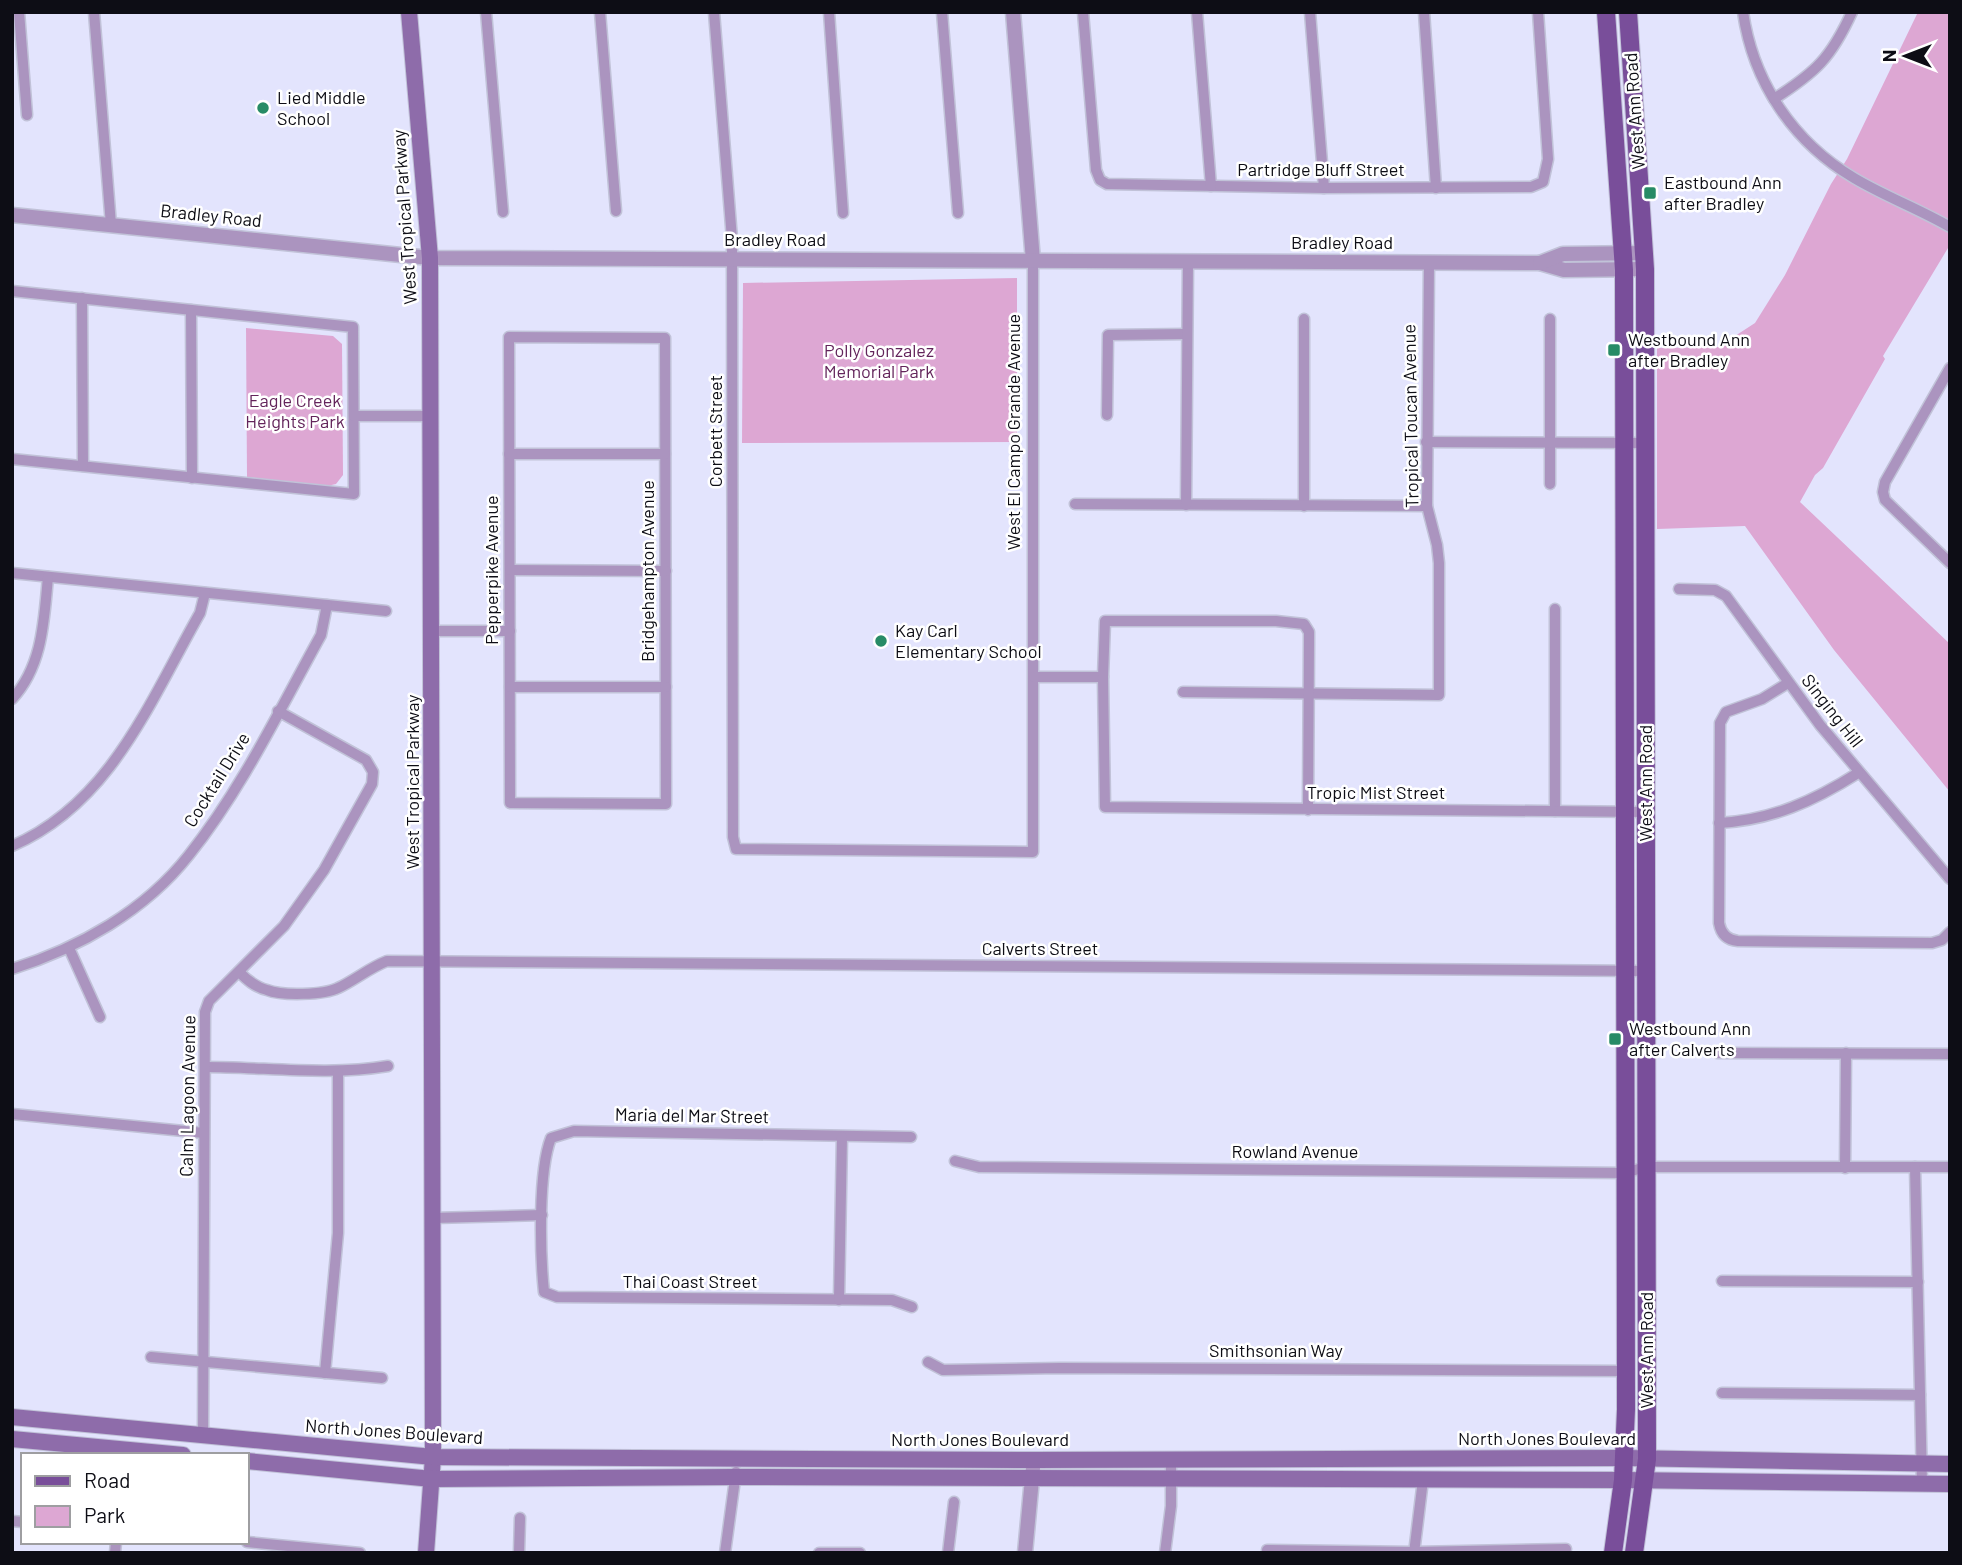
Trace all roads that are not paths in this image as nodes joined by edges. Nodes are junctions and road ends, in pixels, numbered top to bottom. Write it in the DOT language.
graph roads {
  1 [pos="19,12"];
  2 [pos="94,12"];
  3 [pos="409,12"];
  4 [pos="486,12"];
  5 [pos="600,12"];
  6 [pos="714,12"];
  7 [pos="829,12"];
  8 [pos="942,12"];
  9 [pos="1013,12"];
  10 [pos="1083,12"];
  11 [pos="1197,12"];
  12 [pos="1310,12"];
  13 [pos="1423,12"];
  14 [pos="1538,12"];
  15 [pos="1606,12"];
  16 [pos="1628,12"];
  17 [pos="1743,12"];
  18 [pos="1853,12"];
  19 [pos="1774,99"];
  20 [pos="27,115"];
  21 [pos="1211,186"];
  22 [pos="1324,188"];
  23 [pos="1437,188"];
  24 [pos="616,211"];
  25 [pos="503,212"];
  26 [pos="844,213"];
  27 [pos="958,213"];
  28 [pos="12,215"];
  29 [pos="111,225"];
  30 [pos="1950,227"];
  31 [pos="430,258"];
  32 [pos="732,259"];
  33 [pos="1033,261"];
  34 [pos="1188,261"];
  35 [pos="1645,261"];
  36 [pos="1429,262"];
  37 [pos="1623,262"];
  38 [pos="12,291"];
  39 [pos="82,299"];
  40 [pos="191,310"];
  41 [pos="1304,319"];
  42 [pos="1550,319"];
  43 [pos="1186,334"];
  44 [pos="509,337"];
  45 [pos="1950,368"];
  46 [pos="1107,415"];
  47 [pos="354,416"];
  48 [pos="431,416"];
  49 [pos="1426,442"];
  50 [pos="1550,443"];
  51 [pos="1625,443"];
  52 [pos="1646,443"];
  53 [pos="509,454"];
  54 [pos="665,454"];
  55 [pos="12,459"];
  56 [pos="83,466"];
  57 [pos="192,478"];
  58 [pos="1550,484"];
  59 [pos="1075,504"];
  60 [pos="1186,505"];
  61 [pos="1304,506"];
  62 [pos="1427,506"];
  63 [pos="1950,563"];
  64 [pos="510,570"];
  65 [pos="666,571"];
  66 [pos="12,573"];
  67 [pos="48,577"];
  68 [pos="1679,589"];
  69 [pos="205,593"];
  70 [pos="327,605"];
  71 [pos="1555,609"];
  72 [pos="386,611"];
  73 [pos="432,631"];
  74 [pos="510,631"];
  75 [pos="1034,677"];
  76 [pos="1103,677"];
  77 [pos="1788,683"];
  78 [pos="510,687"];
  79 [pos="666,687"];
  80 [pos="1183,692"];
  81 [pos="1309,694"];
  82 [pos="12,699"];
  83 [pos="278,711"];
  84 [pos="1858,773"];
  85 [pos="666,804"];
  86 [pos="1308,810"];
  87 [pos="1555,811"];
  88 [pos="1624,812"];
  89 [pos="1646,812"];
  90 [pos="1719,822"];
  91 [pos="12,846"];
  92 [pos="1034,852"];
  93 [pos="1950,879"];
  94 [pos="1950,932"];
  95 [pos="69,948"];
  96 [pos="432,962"];
  97 [pos="12,969"];
  98 [pos="1623,971"];
  99 [pos="1646,971"];
  100 [pos="239,972"];
  101 [pos="100,1017"];
  102 [pos="1717,1053"];
  103 [pos="1846,1054"];
  104 [pos="1950,1054"];
  105 [pos="388,1066"];
  106 [pos="205,1067"];
  107 [pos="338,1073"];
  108 [pos="12,1115"];
  109 [pos="204,1133"];
  110 [pos="842,1137"];
  111 [pos="911,1137"];
  112 [pos="955,1161"];
  113 [pos="1914,1167"];
  114 [pos="1950,1167"];
  115 [pos="1845,1168"];
  116 [pos="1635,1170"];
  117 [pos="542,1215"];
  118 [pos="433,1218"];
  119 [pos="1722,1281"];
  120 [pos="1917,1282"];
  121 [pos="839,1300"];
  122 [pos="912,1307"];
  123 [pos="151,1357"];
  124 [pos="928,1362"];
  125 [pos="204,1363"];
  126 [pos="1626,1371"];
  127 [pos="325,1373"];
  128 [pos="382,1378"];
  129 [pos="1722,1394"];
  130 [pos="1920,1395"];
  131 [pos="12,1417"];
  132 [pos="125,1428"];
  133 [pos="203,1436"];
  134 [pos="12,1439"];
  135 [pos="123,1452"];
  136 [pos="143,1453"];
  137 [pos="433,1457"];
  138 [pos="1625,1458"];
  139 [pos="738,1459"];
  140 [pos="1647,1459"];
  141 [pos="1034,1460"];
  142 [pos="1171,1460"];
  143 [pos="248,1461"];
  144 [pos="1922,1463"];
  145 [pos="1950,1464"];
  146 [pos="735,1477"];
  147 [pos="432,1479"];
  148 [pos="1033,1479"];
  149 [pos="1171,1479"];
  150 [pos="1423,1480"];
  151 [pos="1623,1480"];
  152 [pos="1644,1481"];
  153 [pos="1922,1484"];
  154 [pos="1950,1484"];
  155 [pos="954,1502"];
  156 [pos="520,1518"];
  157 [pos="248,1542"];
  158 [pos="1566,1549"];
  159 [pos="1267,1550"];
  160 [pos="360,1553"];
  161 [pos="425,1553"];
  162 [pos="519,1553"];
  163 [pos="725,1553"];
  164 [pos="819,1553"];
  165 [pos="860,1553"];
  166 [pos="948,1553"];
  167 [pos="1025,1553"];
  168 [pos="1165,1553"];
  169 [pos="1414,1553"];
  170 [pos="1612,1553"];
  171 [pos="1634,1553"];
  1 -- 20 [label="street"];
  2 -- 29 [label="street"];
  3 -- 31 [label="main road, West Tropical Parkway"];
  4 -- 25 [label="street"];
  5 -- 24 [label="street"];
  6 -- 32 [label="street, Corbett Street"];
  7 -- 26 [label="street"];
  8 -- 27 [label="street"];
  9 -- 33 [label="street, West El Campo Grande Avenue"];
  10 -- 21 [label="street, Partridge Bluff Street"];
  11 -- 21 [label="street"];
  12 -- 22 [label="street"];
  13 -- 23 [label="street"];
  14 -- 23 [label="street, Partridge Bluff Street"];
  15 -- 37 [label="main road, West Ann Road"];
  16 -- 35 [label="main road, West Ann Road"];
  17 -- 19 [label="street"];
  18 -- 19 [label="street"];
  19 -- 30 [label="street"];
  21 -- 22 [label="street, Partridge Bluff Street"];
  22 -- 23 [label="street, Partridge Bluff Street"];
  28 -- 29 [label="street, Bradley Road"];
  29 -- 31 [label="street, Bradley Road"];
  31 -- 32 [label="street, Bradley Road"];
  31 -- 48 [label="main road, West Tropical Parkway"];
  32 -- 33 [label="street, Bradley Road"];
  32 -- 92 [label="street, Corbett Street"];
  33 -- 34 [label="street, Bradley Road"];
  33 -- 75 [label="street, West El Campo Grande Avenue"];
  34 -- 36 [label="street, Bradley Road"];
  34 -- 43 [label="street"];
  35 -- 37 [label="street, Bradley Road"];
  35 -- 52 [label="main road, West Ann Road"];
  36 -- 37 [label="street, Bradley Road"];
  36 -- 49 [label="street, Tropical Toucan Avenue"];
  37 -- 51 [label="main road, West Ann Road"];
  38 -- 39 [label="street"];
  39 -- 40 [label="street"];
  39 -- 56 [label="street"];
  40 -- 47 [label="street"];
  40 -- 57 [label="street"];
  41 -- 61 [label="street"];
  42 -- 50 [label="street"];
  43 -- 46 [label="street"];
  43 -- 60 [label="street"];
  44 -- 53 [label="street, Pepperpike Avenue"];
  44 -- 54 [label="street, Bridgehampton Avenue"];
  45 -- 63 [label="street"];
  47 -- 48 [label="street"];
  47 -- 57 [label="street"];
  48 -- 73 [label="main road, West Tropical Parkway"];
  49 -- 50 [label="street"];
  49 -- 62 [label="street, Tropical Toucan Avenue"];
  50 -- 51 [label="street"];
  50 -- 58 [label="street"];
  51 -- 52 [label="street"];
  51 -- 88 [label="main road, West Ann Road"];
  52 -- 89 [label="main road, West Ann Road"];
  53 -- 54 [label="street"];
  53 -- 64 [label="street, Pepperpike Avenue"];
  54 -- 65 [label="street, Bridgehampton Avenue"];
  55 -- 56 [label="street"];
  56 -- 57 [label="street"];
  59 -- 60 [label="street"];
  60 -- 61 [label="street"];
  61 -- 62 [label="street"];
  62 -- 81 [label="street, Tropical Toucan Avenue"];
  64 -- 65 [label="street"];
  64 -- 74 [label="street, Pepperpike Avenue"];
  65 -- 79 [label="street, Bridgehampton Avenue"];
  66 -- 67 [label="street"];
  67 -- 69 [label="street"];
  67 -- 82 [label="street"];
  68 -- 77 [label="street, Singing Hill"];
  69 -- 70 [label="street"];
  69 -- 91 [label="street"];
  70 -- 72 [label="street"];
  70 -- 83 [label="street, Cocktail Drive"];
  71 -- 87 [label="street"];
  73 -- 74 [label="street"];
  73 -- 96 [label="main road, West Tropical Parkway"];
  74 -- 78 [label="street, Pepperpike Avenue"];
  75 -- 76 [label="street"];
  75 -- 92 [label="street, West El Campo Grande Avenue"];
  76 -- 81 [label="street"];
  76 -- 86 [label="street, Tropic Mist Street"];
  77 -- 84 [label="street, Singing Hill"];
  77 -- 90 [label="street"];
  78 -- 79 [label="street"];
  78 -- 85 [label="street, Pepperpike Avenue"];
  79 -- 85 [label="street, Bridgehampton Avenue"];
  80 -- 81 [label="street"];
  81 -- 86 [label="street"];
  83 -- 95 [label="street, Cocktail Drive"];
  83 -- 100 [label="street, Calm Lagoon Avenue"];
  84 -- 90 [label="street"];
  84 -- 93 [label="street, Singing Hill"];
  86 -- 87 [label="street, Tropic Mist Street"];
  87 -- 88 [label="street, Tropic Mist Street"];
  88 -- 89 [label="street, Tropic Mist Street"];
  88 -- 98 [label="main road, West Ann Road"];
  89 -- 99 [label="main road, West Ann Road"];
  90 -- 94 [label="street"];
  95 -- 97 [label="street, Cocktail Drive"];
  95 -- 101 [label="street"];
  96 -- 98 [label="street, Calverts Street"];
  96 -- 100 [label="street, Calverts Street"];
  96 -- 118 [label="main road, West Tropical Parkway"];
  98 -- 99 [label="street, Calverts Street"];
  98 -- 116 [label="main road, West Ann Road"];
  99 -- 116 [label="main road, West Ann Road"];
  100 -- 106 [label="street, Calm Lagoon Avenue"];
  102 -- 103 [label="street"];
  103 -- 104 [label="street"];
  103 -- 115 [label="street"];
  105 -- 107 [label="street"];
  106 -- 107 [label="street"];
  106 -- 109 [label="street, Calm Lagoon Avenue"];
  107 -- 127 [label="street"];
  108 -- 109 [label="street"];
  109 -- 125 [label="street, Calm Lagoon Avenue"];
  110 -- 111 [label="street, Maria del Mar Street"];
  110 -- 117 [label="street, Maria del Mar Street"];
  110 -- 121 [label="street"];
  112 -- 116 [label="street, Rowland Avenue"];
  113 -- 114 [label="street, Rowland Avenue"];
  113 -- 115 [label="street, Rowland Avenue"];
  113 -- 120 [label="street"];
  115 -- 116 [label="street, Rowland Avenue"];
  116 -- 126 [label="main road, West Ann Road"];
  116 -- 140 [label="main road, West Ann Road"];
  117 -- 118 [label="street"];
  117 -- 121 [label="street, Thai Coast Street"];
  118 -- 137 [label="main road, West Tropical Parkway"];
  119 -- 120 [label="street"];
  120 -- 130 [label="street"];
  121 -- 122 [label="street, Thai Coast Street"];
  123 -- 125 [label="street"];
  124 -- 126 [label="street, Smithsonian Way"];
  125 -- 127 [label="street"];
  125 -- 133 [label="street, Calm Lagoon Avenue"];
  126 -- 138 [label="main road, West Ann Road"];
  127 -- 128 [label="street"];
  129 -- 130 [label="street"];
  130 -- 144 [label="street"];
  131 -- 132 [label="main road, North Jones Boulevard"];
  132 -- 133 [label="main road, North Jones Boulevard"];
  132 -- 135 [label="street"];
  133 -- 137 [label="main road, North Jones Boulevard"];
  134 -- 135 [label="main road"];
  135 -- 136 [label="main road"];
  137 -- 139 [label="main road, North Jones Boulevard"];
  137 -- 147 [label="main road, West Tropical Parkway"];
  138 -- 140 [label="main road, North Jones Boulevard"];
  138 -- 142 [label="main road, North Jones Boulevard"];
  138 -- 151 [label="main road, West Ann Road"];
  139 -- 141 [label="main road, North Jones Boulevard"];
  139 -- 146 [label="street"];
  140 -- 144 [label="main road, North Jones Boulevard"];
  140 -- 152 [label="main road, West Ann Road"];
  141 -- 142 [label="main road, North Jones Boulevard"];
  141 -- 148 [label="street"];
  142 -- 149 [label="street"];
  143 -- 147 [label="main road"];
  144 -- 145 [label="main road, North Jones Boulevard"];
  144 -- 153 [label="street"];
  146 -- 147 [label="main road"];
  146 -- 148 [label="main road"];
  146 -- 163 [label="street"];
  147 -- 161 [label="main road, West Tropical Parkway"];
  148 -- 149 [label="main road"];
  148 -- 167 [label="street"];
  149 -- 150 [label="main road"];
  149 -- 168 [label="street"];
  150 -- 151 [label="main road"];
  150 -- 169 [label="street"];
  151 -- 152 [label="main road"];
  151 -- 170 [label="main road, West Ann Road"];
  152 -- 153 [label="main road"];
  152 -- 171 [label="main road, West Ann Road"];
  153 -- 154 [label="main road"];
  155 -- 166 [label="street"];
  156 -- 162 [label="street"];
  157 -- 160 [label="street"];
  158 -- 169 [label="street"];
  159 -- 169 [label="street"];
  164 -- 165 [label="street"];
}
